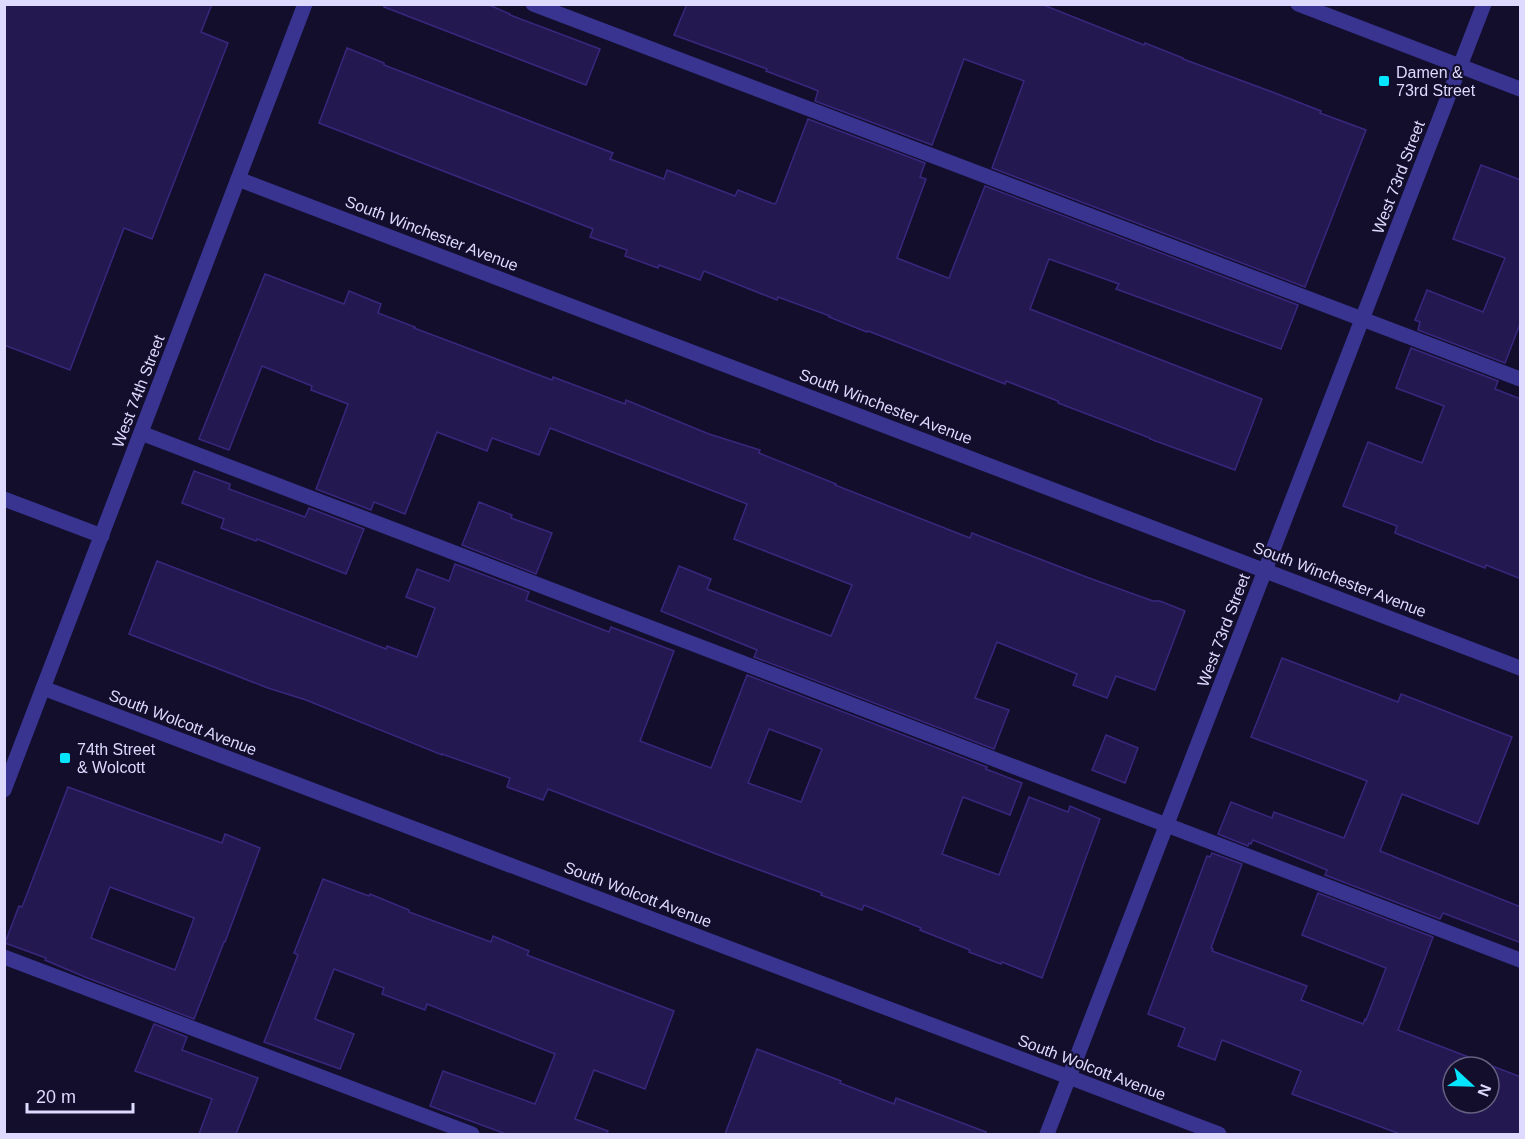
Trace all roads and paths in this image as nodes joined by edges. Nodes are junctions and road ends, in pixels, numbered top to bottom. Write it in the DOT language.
graph roads {
  1 [pos="305,4"];
  2 [pos="532,4"];
  3 [pos="1298,4"];
  4 [pos="1484,4"];
  5 [pos="1461,67"];
  6 [pos="1521,89"];
  7 [pos="238,179"];
  8 [pos="1362,319"];
  9 [pos="1521,379"];
  10 [pos="141,433"];
  11 [pos="4,499"];
  12 [pos="102,536"];
  13 [pos="1265,570"];
  14 [pos="1521,668"];
  15 [pos="43,688"];
  16 [pos="4,790"];
  17 [pos="1167,825"];
  18 [pos="4,957"];
  19 [pos="1521,960"];
  20 [pos="1069,1077"];
  21 [pos="472,1134"];
  22 [pos="1047,1134"];
  23 [pos="1219,1134"];
  1 -- 7 [label="street, West 74th Street"];
  2 -- 8 [label="street"];
  3 -- 5 [label="street"];
  4 -- 5 [label="street, West 73rd Street"];
  5 -- 6 [label="street"];
  5 -- 8 [label="street, West 73rd Street"];
  7 -- 10 [label="street, West 74th Street"];
  7 -- 13 [label="street, South Winchester Avenue"];
  8 -- 9 [label="street"];
  8 -- 13 [label="street, West 73rd Street"];
  10 -- 12 [label="street, West 74th Street"];
  10 -- 17 [label="street"];
  11 -- 12 [label="street"];
  12 -- 15 [label="street, West 74th Street"];
  13 -- 14 [label="street, South Winchester Avenue"];
  13 -- 17 [label="street, West 73rd Street"];
  15 -- 16 [label="street, West 74th Street"];
  15 -- 20 [label="street, South Wolcott Avenue"];
  17 -- 19 [label="street"];
  17 -- 20 [label="street, West 73rd Street"];
  18 -- 21 [label="street"];
  20 -- 22 [label="street, West 73rd Street"];
  20 -- 23 [label="street, South Wolcott Avenue"];
}
